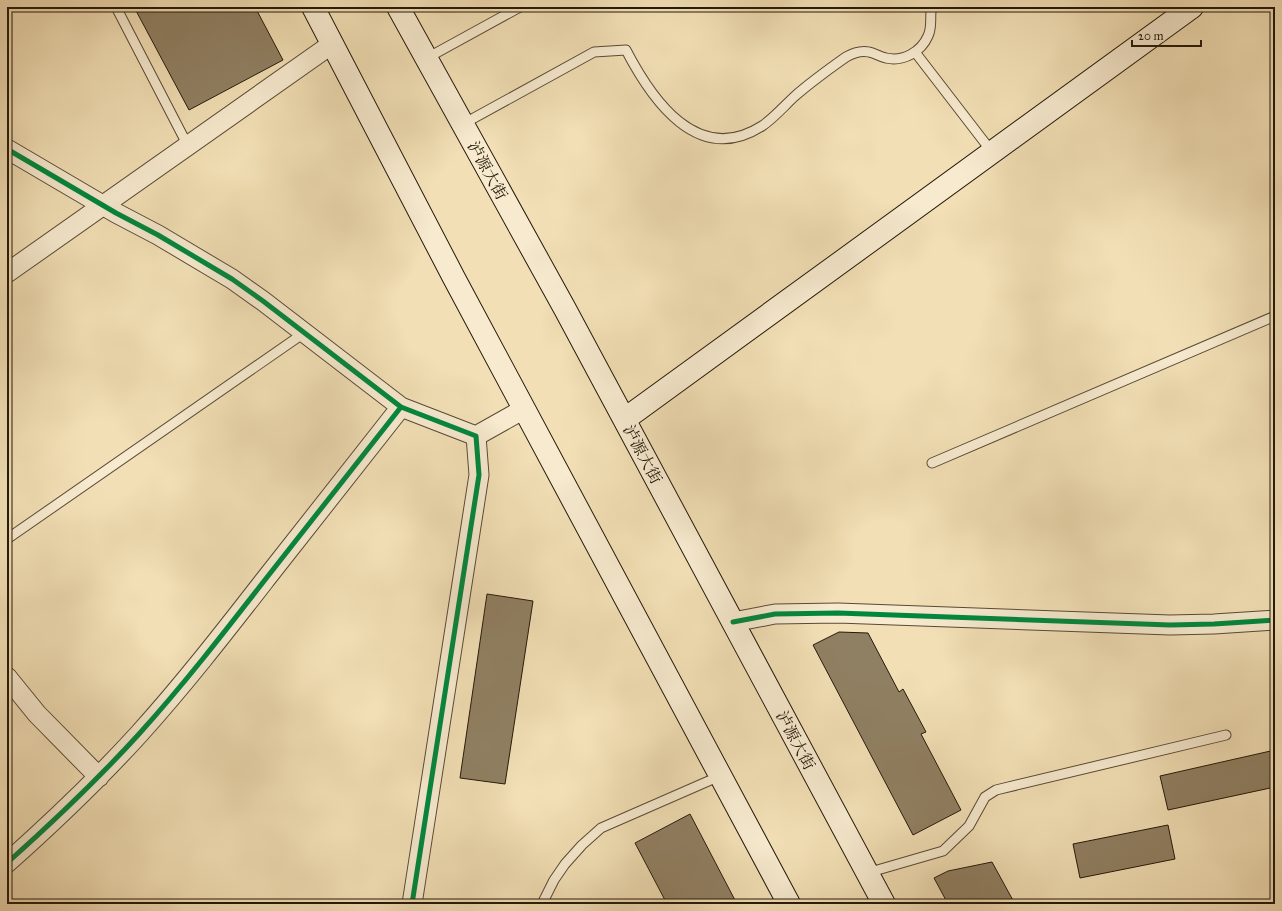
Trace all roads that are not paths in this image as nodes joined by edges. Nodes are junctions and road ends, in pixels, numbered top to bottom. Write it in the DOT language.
graph roads {
  1 [pos="116,7"];
  2 [pos="313,7"];
  3 [pos="398,7"];
  4 [pos="520,7"];
  5 [pos="932,7"];
  6 [pos="1192,7"];
  7 [pos="332,44"];
  8 [pos="915,52"];
  9 [pos="427,58"];
  10 [pos="463,124"];
  11 [pos="188,146"];
  12 [pos="7,148"];
  13 [pos="992,152"];
  14 [pos="104,205"];
  15 [pos="7,273"];
  16 [pos="1275,316"];
  17 [pos="304,333"];
  18 [pos="401,407"];
  19 [pos="524,410"];
  20 [pos="625,419"];
  21 [pos="476,436"];
  22 [pos="932,463"];
  23 [pos="7,539"];
  24 [pos="1275,620"];
  25 [pos="733,622"];
  26 [pos="7,677"];
  27 [pos="1226,736"];
  28 [pos="720,776"];
  29 [pos="99,777"];
  30 [pos="7,863"];
  31 [pos="867,873"];
  32 [pos="412,904"];
  33 [pos="542,904"];
  34 [pos="789,904"];
  35 [pos="884,904"];
  1 -- 11 [label="lane"];
  2 -- 7 [label="main road"];
  3 -- 9 [label="main road, 泸源大街"];
  4 -- 9 [label="lane"];
  5 -- 8 [label="lane"];
  6 -- 13 [label="main road"];
  7 -- 11 [label="street"];
  7 -- 19 [label="main road"];
  8 -- 10 [label="lane"];
  8 -- 13 [label="lane"];
  9 -- 10 [label="main road, 泸源大街"];
  10 -- 20 [label="main road, 泸源大街"];
  11 -- 14 [label="street"];
  12 -- 14 [label="street"];
  13 -- 20 [label="main road"];
  14 -- 15 [label="street"];
  14 -- 17 [label="street"];
  16 -- 22 [label="lane"];
  17 -- 18 [label="street"];
  17 -- 23 [label="lane"];
  18 -- 21 [label="street"];
  18 -- 29 [label="street"];
  19 -- 21 [label="street"];
  19 -- 28 [label="main road"];
  20 -- 25 [label="main road, 泸源大街"];
  21 -- 32 [label="street"];
  24 -- 25 [label="street"];
  25 -- 31 [label="main road, 泸源大街"];
  26 -- 29 [label="street"];
  27 -- 31 [label="lane"];
  28 -- 33 [label="lane"];
  28 -- 34 [label="main road"];
  29 -- 30 [label="street"];
  31 -- 35 [label="main road, 泸源大街"];
}
